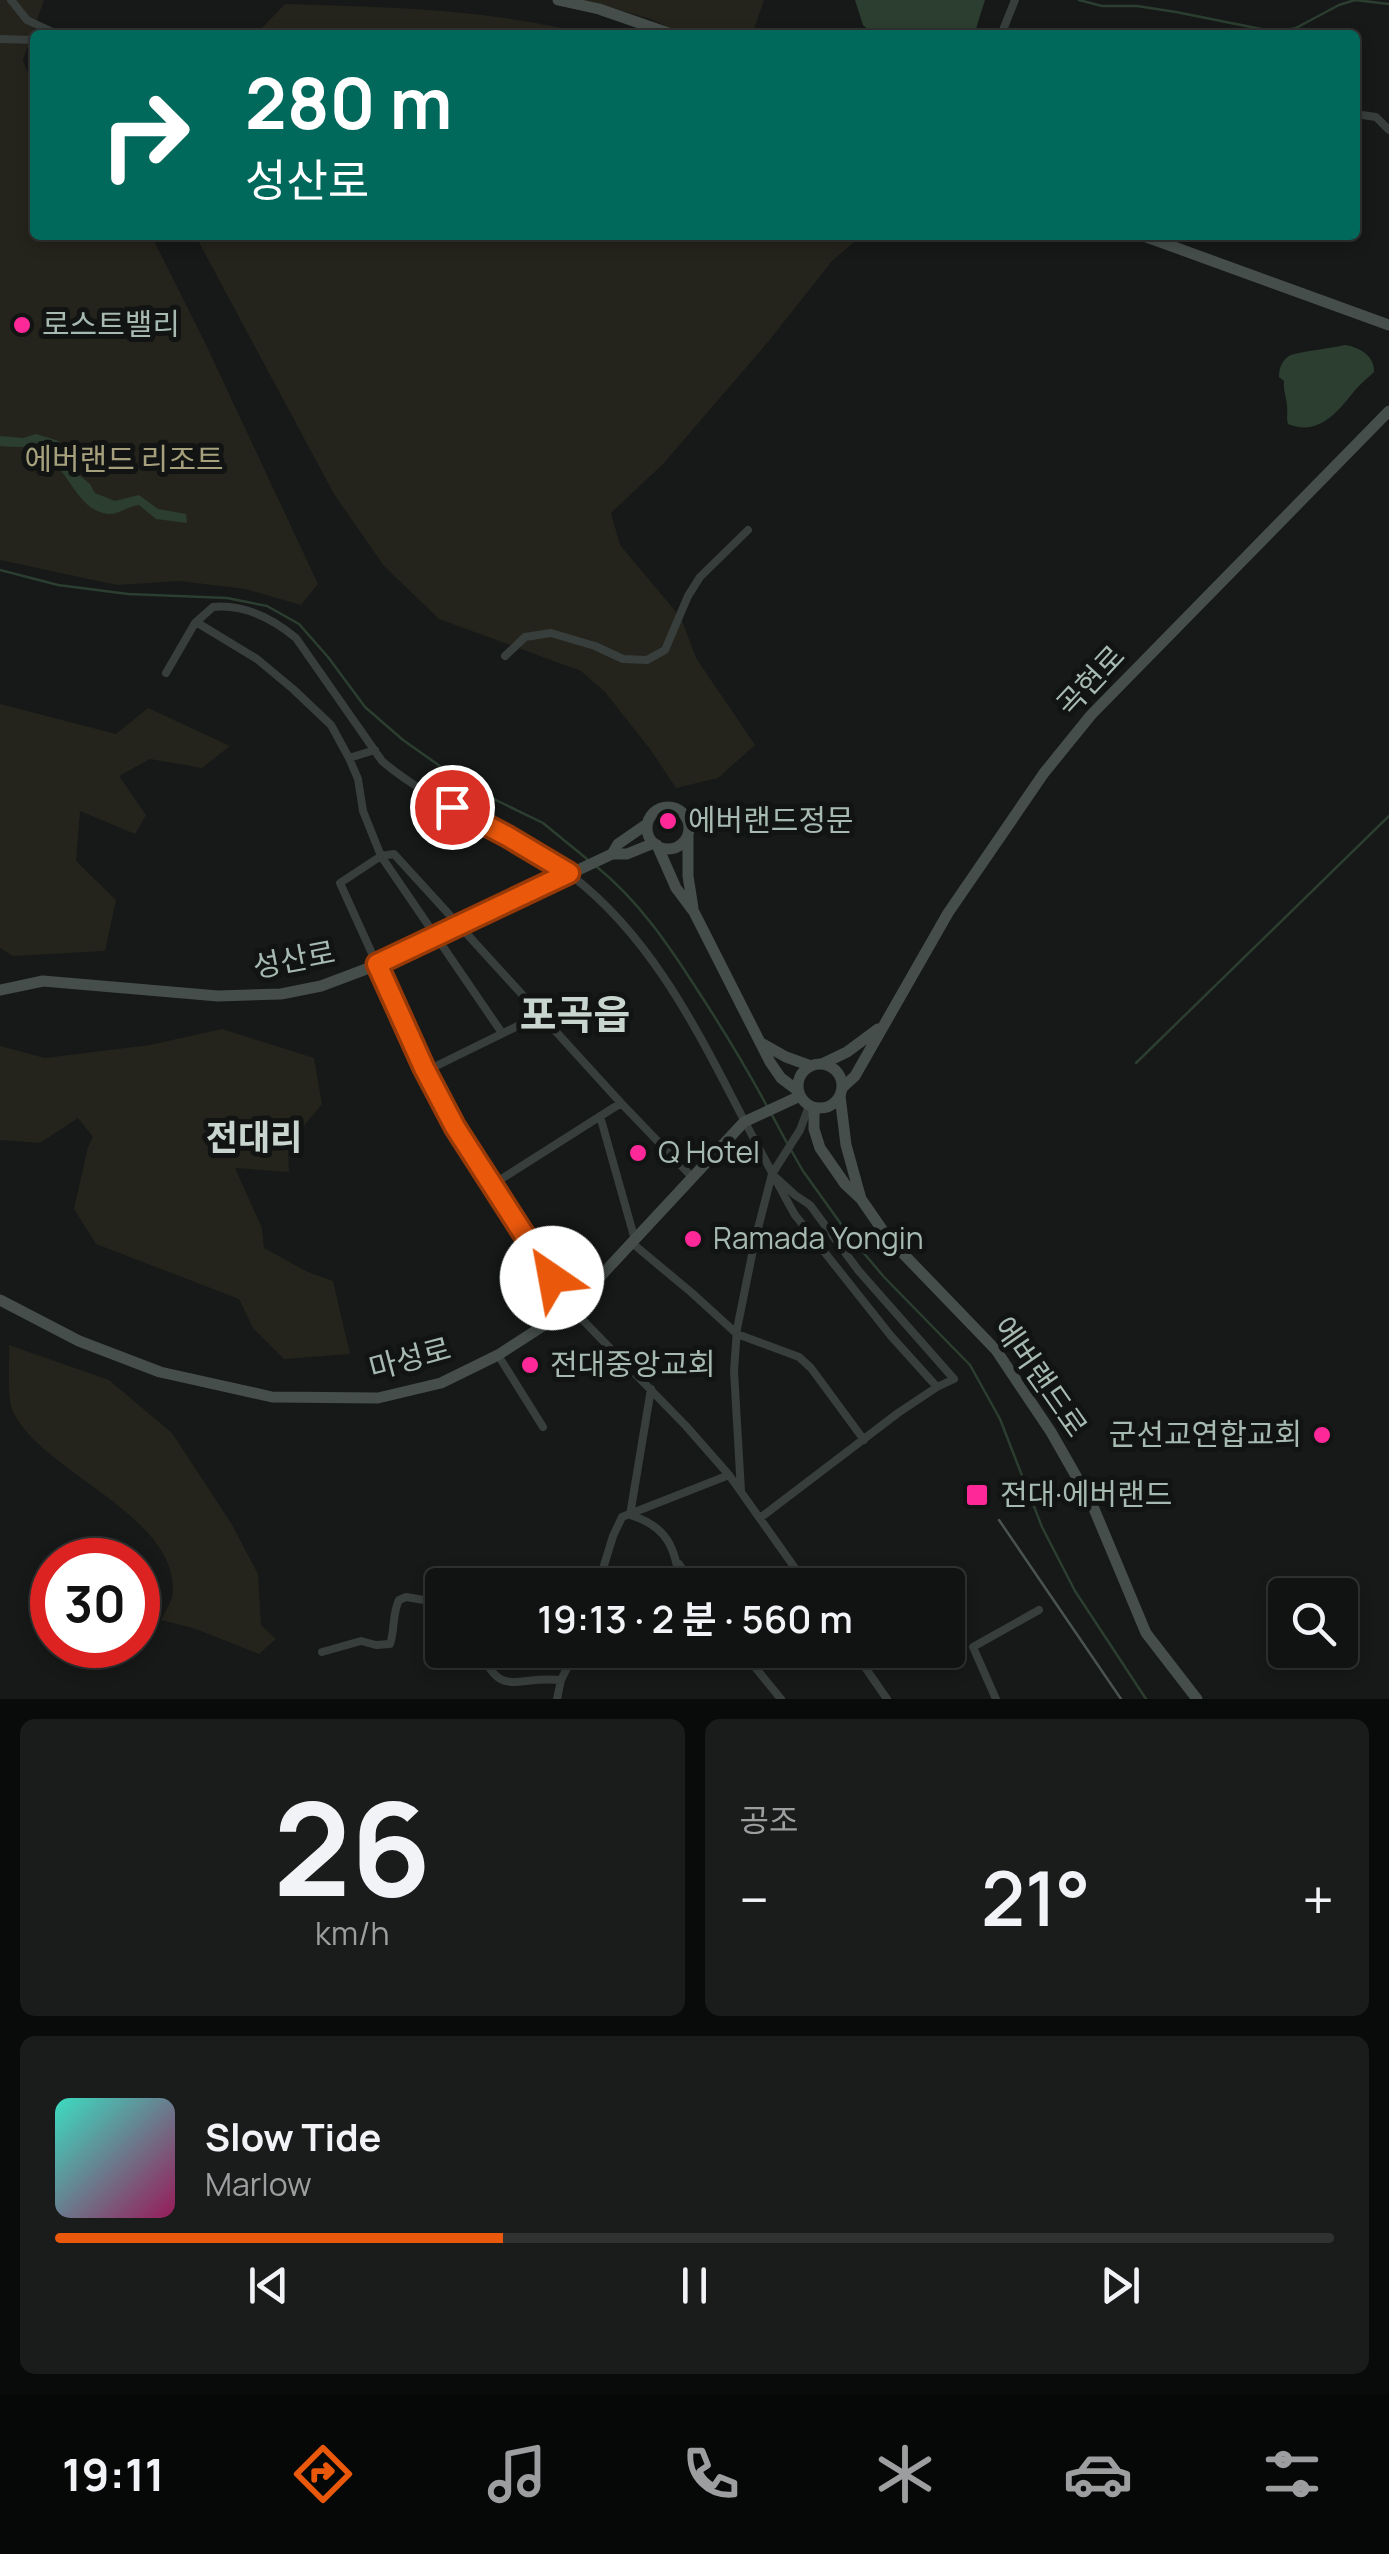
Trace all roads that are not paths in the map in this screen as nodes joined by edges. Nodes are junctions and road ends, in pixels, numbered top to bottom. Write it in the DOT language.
graph roads {
  1 [pos="11,0"];
  2 [pos="558,0"];
  3 [pos="1015,0"];
  4 [pos="48,30"];
  5 [pos="659,30"];
  6 [pos="1003,30"];
  7 [pos="0,39"];
  8 [pos="30,40"];
  9 [pos="1360,115"];
  10 [pos="1389,130"];
  11 [pos="1155,240"];
  12 [pos="1389,325"];
  13 [pos="1389,411"];
  14 [pos="748,530"];
  15 [pos="196,622"];
  16 [pos="505,656"];
  17 [pos="166,673"];
  18 [pos="375,750"];
  19 [pos="349,758"];
  20 [pos="648,824"];
  21 [pos="688,834"];
  22 [pos="656,844"];
  23 [pos="612,854"];
  24 [pos="381,856"];
  25 [pos="573,872"];
  26 [pos="694,912"];
  27 [pos="459,926"];
  28 [pos="434,936"];
  29 [pos="377,964"];
  30 [pos="0,990"];
  31 [pos="540,1014"];
  32 [pos="881,1026"];
  33 [pos="502,1033"];
  34 [pos="763,1044"];
  35 [pos="817,1065"];
  36 [pos="426,1071"];
  37 [pos="841,1092"];
  38 [pos="805,1100"];
  39 [pos="621,1103"];
  40 [pos="600,1116"];
  41 [pos="748,1120"];
  42 [pos="772,1174"];
  43 [pos="692,1177"];
  44 [pos="492,1185"];
  45 [pos="861,1199"];
  46 [pos="633,1242"];
  47 [pos="0,1300"];
  48 [pos="571,1308"];
  49 [pos="737,1334"];
  50 [pos="498,1356"];
  51 [pos="937,1388"];
  52 [pos="651,1389"];
  53 [pos="543,1427"];
  54 [pos="864,1440"];
  55 [pos="729,1475"];
  56 [pos="741,1492"];
  57 [pos="630,1516"];
  58 [pos="760,1518"];
  59 [pos="676,1560"];
  60 [pos="603,1568"];
  61 [pos="677,1568"];
  62 [pos="681,1568"];
  63 [pos="794,1568"];
  64 [pos="425,1600"];
  65 [pos="1039,1610"];
  66 [pos="322,1652"];
  67 [pos="487,1668"];
  68 [pos="566,1668"];
  69 [pos="756,1668"];
  70 [pos="864,1668"];
  71 [pos="560,1680"];
  72 [pos="882,1698"];
  73 [pos="557,1699"];
  74 [pos="781,1699"];
  75 [pos="996,1699"];
  76 [pos="1197,1699"];
  1 -- 4 [label="street"];
  2 -- 5 [label="main road"];
  3 -- 6 [label="street"];
  7 -- 8 [label="street"];
  9 -- 10 [label="street"];
  11 -- 12 [label="main road"];
  13 -- 32 [label="main road, 곡현로"];
  14 -- 16 [label="street"];
  15 -- 17 [label="street"];
  15 -- 18 [label="street"];
  15 -- 19 [label="street"];
  18 -- 19 [label="street"];
  18 -- 25 [label="street"];
  19 -- 24 [label="street"];
  20 -- 21 [label="main road"];
  20 -- 22 [label="main road"];
  20 -- 23 [label="main road"];
  21 -- 22 [label="main road"];
  21 -- 26 [label="main road"];
  22 -- 23 [label="main road"];
  22 -- 26 [label="main road, 에버랜드로"];
  23 -- 25 [label="main road, 성산로"];
  24 -- 27 [label="street"];
  24 -- 28 [label="street"];
  24 -- 29 [label="street"];
  25 -- 27 [label="main road, 성산로"];
  25 -- 41 [label="street"];
  26 -- 34 [label="main road, 에버랜드로"];
  27 -- 28 [label="main road, 성산로"];
  27 -- 31 [label="street"];
  28 -- 29 [label="main road, 성산로"];
  28 -- 33 [label="street"];
  29 -- 30 [label="main road, 성산로"];
  29 -- 36 [label="street"];
  31 -- 33 [label="street"];
  31 -- 39 [label="street"];
  32 -- 35 [label="main road"];
  32 -- 37 [label="main road, 곡현로"];
  33 -- 36 [label="street"];
  34 -- 35 [label="main road"];
  34 -- 38 [label="main road, 에버랜드로"];
  35 -- 37 [label="main road"];
  35 -- 38 [label="main road"];
  36 -- 44 [label="street"];
  37 -- 38 [label="main road"];
  37 -- 45 [label="main road"];
  38 -- 41 [label="main road"];
  38 -- 42 [label="street"];
  38 -- 45 [label="main road, 에버랜드로"];
  39 -- 40 [label="street"];
  39 -- 43 [label="street"];
  40 -- 44 [label="street"];
  40 -- 46 [label="street"];
  41 -- 42 [label="street"];
  41 -- 43 [label="main road, 마성로"];
  42 -- 49 [label="street"];
  42 -- 51 [label="street"];
  42 -- 51 [label="street"];
  43 -- 46 [label="main road, 마성로"];
  44 -- 48 [label="street"];
  45 -- 76 [label="main road, 에버랜드로"];
  46 -- 48 [label="main road, 마성로"];
  46 -- 49 [label="street"];
  47 -- 50 [label="main road, 마성로"];
  48 -- 50 [label="main road, 마성로"];
  48 -- 52 [label="street"];
  49 -- 54 [label="street"];
  49 -- 56 [label="street"];
  50 -- 53 [label="street"];
  51 -- 54 [label="street"];
  52 -- 55 [label="street"];
  52 -- 57 [label="street"];
  54 -- 58 [label="street"];
  55 -- 56 [label="street"];
  55 -- 57 [label="street"];
  56 -- 58 [label="street"];
  57 -- 59 [label="street"];
  57 -- 60 [label="street"];
  58 -- 63 [label="street"];
  59 -- 61 [label="street"];
  59 -- 62 [label="street"];
  64 -- 66 [label="street"];
  65 -- 75 [label="street"];
  67 -- 71 [label="street"];
  68 -- 71 [label="street"];
  69 -- 74 [label="street"];
  70 -- 72 [label="street"];
  71 -- 73 [label="street"];
}
